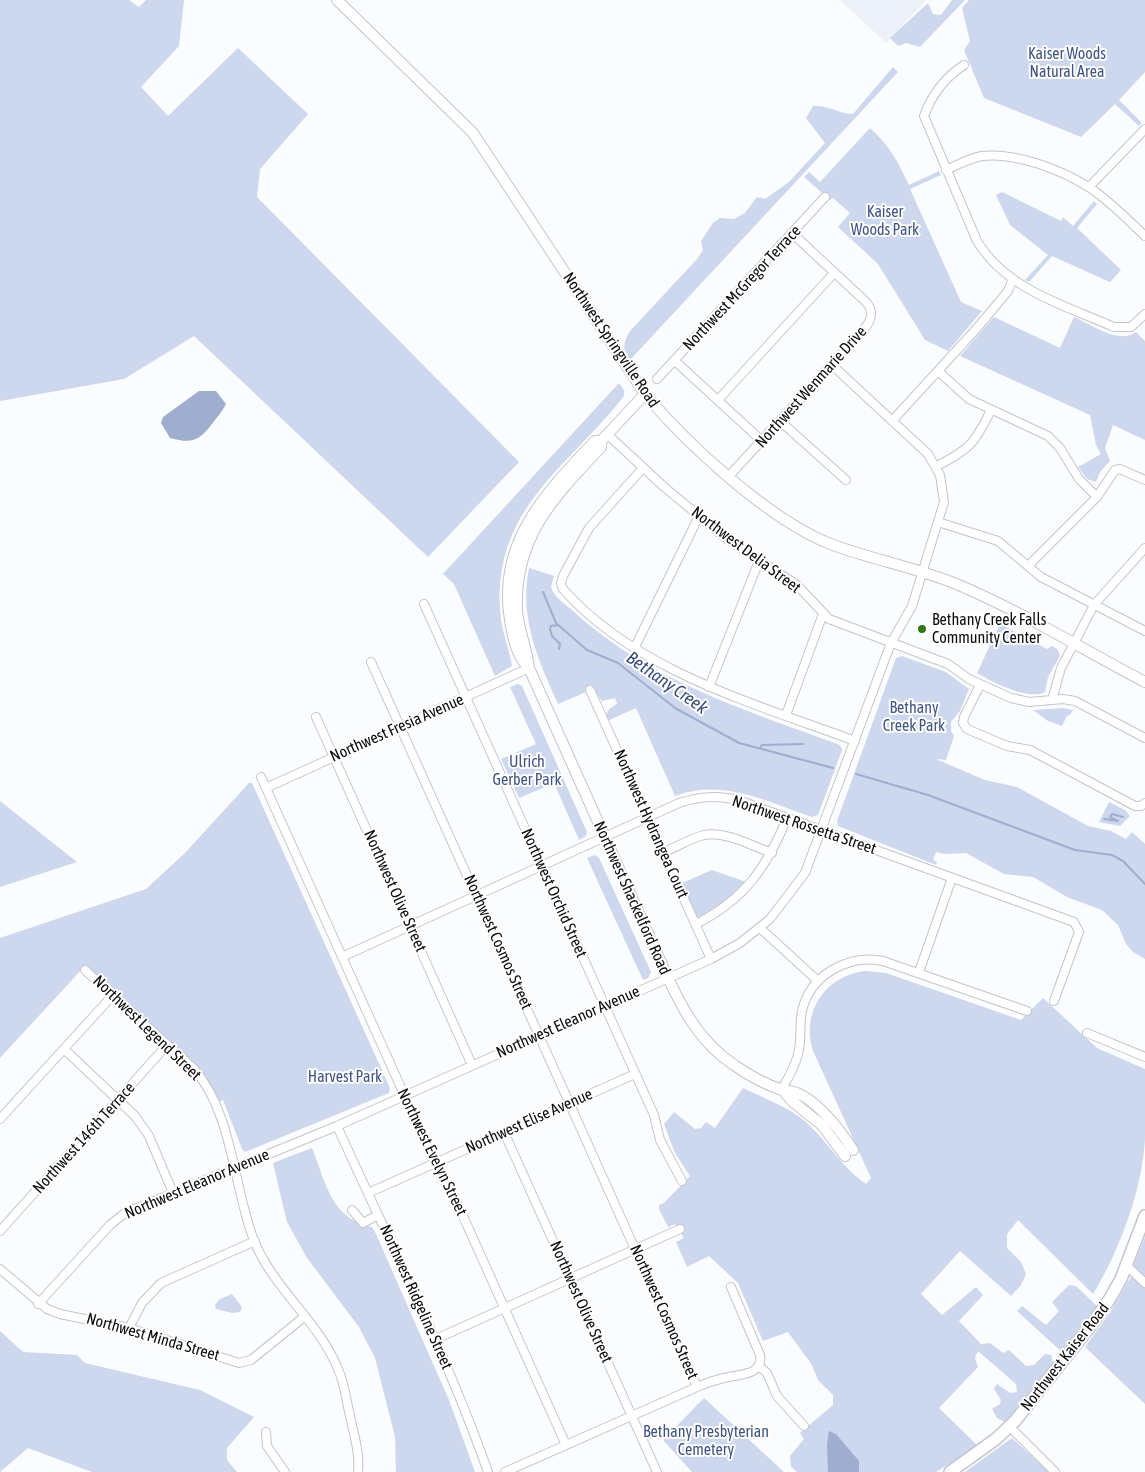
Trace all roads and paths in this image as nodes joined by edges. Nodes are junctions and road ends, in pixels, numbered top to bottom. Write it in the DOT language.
graph roads {
  1 [pos="337,0"];
  2 [pos="964,65"];
  3 [pos="1145,129"];
  4 [pos="946,170"];
  5 [pos="1089,187"];
  6 [pos="825,197"];
  7 [pos="792,234"];
  8 [pos="1145,236"];
  9 [pos="834,273"];
  10 [pos="1012,281"];
  11 [pos="1145,314"];
  12 [pos="675,361"];
  13 [pos="832,365"];
  14 [pos="938,372"];
  15 [pos="657,379"];
  16 [pos="644,394"];
  17 [pos="718,400"];
  18 [pos="991,410"];
  19 [pos="780,421"];
  20 [pos="892,421"];
  21 [pos="604,438"];
  22 [pos="762,441"];
  23 [pos="936,466"];
  24 [pos="643,468"];
  25 [pos="729,476"];
  26 [pos="846,480"];
  27 [pos="1145,480"];
  28 [pos="1097,497"];
  29 [pos="698,516"];
  30 [pos="938,522"];
  31 [pos="1145,548"];
  32 [pos="759,561"];
  33 [pos="1028,566"];
  34 [pos="922,572"];
  35 [pos="424,604"];
  36 [pos="1094,604"];
  37 [pos="823,614"];
  38 [pos="1145,631"];
  39 [pos="891,643"];
  40 [pos="1073,644"];
  41 [pos="635,647"];
  42 [pos="371,662"];
  43 [pos="529,668"];
  44 [pos="1145,682"];
  45 [pos="980,685"];
  46 [pos="709,687"];
  47 [pos="590,690"];
  48 [pos="465,697"];
  49 [pos="1052,700"];
  50 [pos="786,715"];
  51 [pos="316,717"];
  52 [pos="400,726"];
  53 [pos="1145,738"];
  54 [pos="854,741"];
  55 [pos="334,756"];
  56 [pos="261,777"];
  57 [pos="266,788"];
  58 [pos="1145,803"];
  59 [pos="648,818"];
  60 [pos="787,818"];
  61 [pos="823,830"];
  62 [pos="606,837"];
  63 [pos="664,852"];
  64 [pos="772,853"];
  65 [pos="541,866"];
  66 [pos="952,878"];
  67 [pos="476,896"];
  68 [pos="696,924"];
  69 [pos="411,926"];
  70 [pos="760,928"];
  71 [pos="342,957"];
  72 [pos="711,960"];
  73 [pos="86,970"];
  74 [pos="918,972"];
  75 [pos="668,978"];
  76 [pos="818,981"];
  77 [pos="113,995"];
  78 [pos="1054,1001"];
  79 [pos="605,1006"];
  80 [pos="1026,1011"];
  81 [pos="1086,1033"];
  82 [pos="540,1035"];
  83 [pos="167,1045"];
  84 [pos="64,1049"];
  85 [pos="1145,1057"];
  86 [pos="472,1065"];
  87 [pos="635,1074"];
  88 [pos="782,1090"];
  89 [pos="405,1096"];
  90 [pos="118,1100"];
  91 [pos="570,1102"];
  92 [pos="0,1119"];
  93 [pos="337,1126"];
  94 [pos="504,1132"];
  95 [pos="849,1153"];
  96 [pos="435,1163"];
  97 [pos="234,1167"];
  98 [pos="682,1181"];
  99 [pos="173,1193"];
  100 [pos="368,1194"];
  101 [pos="352,1210"];
  102 [pos="378,1215"];
  103 [pos="1145,1216"];
  104 [pos="680,1229"];
  105 [pos="0,1231"];
  106 [pos="254,1241"];
  107 [pos="636,1249"];
  108 [pos="1127,1266"];
  109 [pos="0,1270"];
  110 [pos="570,1279"];
  111 [pos="1145,1283"];
  112 [pos="731,1287"];
  113 [pos="38,1304"];
  114 [pos="504,1309"];
  115 [pos="304,1317"];
  116 [pos="128,1328"];
  117 [pos="436,1339"];
  118 [pos="758,1366"];
  119 [pos="697,1387"];
  120 [pos="632,1416"];
  121 [pos="804,1426"];
  122 [pos="1009,1426"];
  123 [pos="266,1432"];
  124 [pos="566,1445"];
  125 [pos="285,1472"];
  126 [pos="358,1472"];
  127 [pos="488,1472"];
  128 [pos="505,1472"];
  129 [pos="656,1472"];
  130 [pos="950,1472"];
  131 [pos="1055,1472"];
  1 -- 16 [label="street, Northwest Springville Road"];
  2 -- 4 [label="street"];
  3 -- 5 [label="street"];
  4 -- 5 [label="street"];
  4 -- 10 [label="street"];
  5 -- 8 [label="street"];
  6 -- 7 [label="street, Northwest McGregor Terrace"];
  7 -- 9 [label="street, Northwest Wenmarie Drive"];
  7 -- 12 [label="street, Northwest McGregor Terrace"];
  9 -- 13 [label="street, Northwest Wenmarie Drive"];
  9 -- 17 [label="street"];
  10 -- 11 [label="street"];
  10 -- 14 [label="street"];
  12 -- 15 [label="street, Northwest McGregor Terrace"];
  12 -- 17 [label="street"];
  13 -- 19 [label="street, Northwest Wenmarie Drive"];
  13 -- 20 [label="street"];
  14 -- 18 [label="street"];
  14 -- 20 [label="street"];
  16 -- 21 [label="street, Northwest Shackelford Road"];
  16 -- 25 [label="street, Northwest Springville Road"];
  17 -- 22 [label="street"];
  18 -- 23 [label="street"];
  18 -- 28 [label="street"];
  19 -- 22 [label="street, Northwest Wenmarie Drive"];
  19 -- 26 [label="street"];
  20 -- 23 [label="street"];
  21 -- 24 [label="street, Northwest Delia Street"];
  21 -- 43 [label="street, Northwest Shackelford Road"];
  22 -- 25 [label="street, Northwest Wenmarie Drive"];
  23 -- 30 [label="street, Northwest Eleanor Avenue"];
  24 -- 29 [label="street, Northwest Delia Street"];
  24 -- 41 [label="street"];
  25 -- 34 [label="street, Northwest Springville Road"];
  27 -- 28 [label="street"];
  28 -- 33 [label="street"];
  29 -- 32 [label="street, Northwest Delia Street"];
  29 -- 41 [label="street"];
  30 -- 33 [label="street"];
  30 -- 34 [label="street, Northwest Eleanor Avenue"];
  31 -- 36 [label="street"];
  32 -- 37 [label="street, Northwest Delia Street"];
  32 -- 46 [label="street"];
  33 -- 36 [label="street"];
  34 -- 39 [label="street, Northwest Eleanor Avenue"];
  34 -- 40 [label="street, Northwest Springville Road"];
  35 -- 48 [label="street, Northwest Orchid Street"];
  36 -- 38 [label="street"];
  36 -- 40 [label="street"];
  37 -- 39 [label="street, Northwest Delia Street"];
  37 -- 50 [label="street"];
  39 -- 45 [label="street, Northwest Delia Street"];
  39 -- 54 [label="street, Northwest Eleanor Avenue"];
  40 -- 44 [label="street, Northwest Springville Road"];
  40 -- 49 [label="street"];
  41 -- 46 [label="street"];
  42 -- 52 [label="street, Northwest Cosmos Street"];
  43 -- 48 [label="street, Northwest Fresia Avenue"];
  43 -- 62 [label="street, Northwest Shackelford Road"];
  45 -- 49 [label="street, Northwest Delia Street"];
  45 -- 58 [label="street"];
  46 -- 50 [label="street"];
  47 -- 59 [label="street, Northwest Hydrangea Court"];
  48 -- 52 [label="street, Northwest Fresia Avenue"];
  48 -- 65 [label="street, Northwest Orchid Street"];
  49 -- 53 [label="street, Northwest Delia Street"];
  50 -- 54 [label="street"];
  51 -- 55 [label="street, Northwest Olive Street"];
  52 -- 55 [label="street, Northwest Fresia Avenue"];
  52 -- 67 [label="street, Northwest Cosmos Street"];
  54 -- 61 [label="street, Northwest Eleanor Avenue"];
  55 -- 57 [label="street, Northwest Fresia Avenue"];
  55 -- 69 [label="street, Northwest Olive Street"];
  56 -- 57 [label="street, Northwest Evelyn Street"];
  57 -- 71 [label="street, Northwest Evelyn Street"];
  59 -- 60 [label="street, Northwest Rossetta Street"];
  59 -- 62 [label="street, Northwest Rossetta Street"];
  59 -- 63 [label="street, Northwest Hydrangea Court"];
  60 -- 61 [label="street, Northwest Rossetta Street"];
  60 -- 64 [label="street"];
  61 -- 66 [label="street, Northwest Rossetta Street"];
  61 -- 70 [label="street, Northwest Eleanor Avenue"];
  62 -- 65 [label="street, Northwest Rossetta Street"];
  62 -- 75 [label="street, Northwest Shackelford Road"];
  63 -- 64 [label="street"];
  63 -- 68 [label="street, Northwest Hydrangea Court"];
  64 -- 68 [label="street"];
  65 -- 67 [label="street, Northwest Rossetta Street"];
  65 -- 79 [label="street, Northwest Orchid Street"];
  66 -- 74 [label="street"];
  66 -- 78 [label="street, Northwest Rossetta Street"];
  67 -- 69 [label="street, Northwest Rossetta Street"];
  67 -- 82 [label="street, Northwest Cosmos Street"];
  68 -- 72 [label="street, Northwest Hydrangea Court"];
  69 -- 71 [label="street, Northwest Rossetta Street"];
  69 -- 86 [label="street, Northwest Olive Street"];
  70 -- 72 [label="street, Northwest Eleanor Avenue"];
  70 -- 76 [label="street"];
  71 -- 89 [label="street, Northwest Evelyn Street"];
  72 -- 75 [label="street, Northwest Eleanor Avenue"];
  73 -- 77 [label="street, Northwest Legend Street"];
  74 -- 76 [label="street"];
  74 -- 80 [label="street"];
  75 -- 79 [label="street, Northwest Eleanor Avenue"];
  75 -- 88 [label="street, Northwest Shackelford Road"];
  76 -- 88 [label="street"];
  77 -- 83 [label="street, Northwest Legend Street"];
  77 -- 84 [label="street"];
  79 -- 82 [label="street, Northwest Eleanor Avenue"];
  79 -- 87 [label="street, Northwest Orchid Street"];
  81 -- 85 [label="street"];
  82 -- 86 [label="street, Northwest Eleanor Avenue"];
  82 -- 91 [label="street, Northwest Cosmos Street"];
  83 -- 90 [label="street, Northwest 146th Terrace"];
  83 -- 97 [label="street, Northwest Legend Street"];
  84 -- 90 [label="street"];
  84 -- 92 [label="street"];
  86 -- 89 [label="street, Northwest Eleanor Avenue"];
  87 -- 91 [label="street, Northwest Elise Avenue"];
  87 -- 98 [label="street, Northwest Orchid Street"];
  88 -- 95 [label="street, Northwest Shackelford Road"];
  89 -- 93 [label="street, Northwest Eleanor Avenue"];
  89 -- 96 [label="street, Northwest Evelyn Street"];
  90 -- 99 [label="street"];
  90 -- 105 [label="street, Northwest 146th Terrace"];
  91 -- 94 [label="street, Northwest Elise Avenue"];
  91 -- 107 [label="street, Northwest Cosmos Street"];
  93 -- 97 [label="street, Northwest Eleanor Avenue"];
  93 -- 100 [label="street, Northwest Ridgeline Street"];
  94 -- 96 [label="street, Northwest Elise Avenue"];
  94 -- 110 [label="street, Northwest Olive Street"];
  96 -- 100 [label="street, Northwest Elise Avenue"];
  96 -- 114 [label="street, Northwest Evelyn Street"];
  97 -- 99 [label="street, Northwest Eleanor Avenue"];
  97 -- 106 [label="street, Northwest Legend Street"];
  99 -- 113 [label="street, Northwest Eleanor Avenue"];
  100 -- 102 [label="street, Northwest Ridgeline Street"];
  101 -- 102 [label="street"];
  102 -- 117 [label="street, Northwest Ridgeline Street"];
  103 -- 108 [label="main road, Northwest Kaiser Road"];
  104 -- 107 [label="street"];
  106 -- 115 [label="street, Northwest Legend Street"];
  106 -- 116 [label="street"];
  107 -- 110 [label="street"];
  107 -- 119 [label="street, Northwest Cosmos Street"];
  108 -- 111 [label="street"];
  108 -- 122 [label="main road, Northwest Kaiser Road"];
  109 -- 113 [label="street, Northwest Minda Street"];
  110 -- 114 [label="street"];
  110 -- 120 [label="street, Northwest Olive Street"];
  112 -- 118 [label="street"];
  113 -- 116 [label="street, Northwest Minda Street"];
  114 -- 117 [label="street"];
  114 -- 124 [label="street, Northwest Evelyn Street"];
  115 -- 116 [label="street, Northwest Minda Street"];
  115 -- 126 [label="street, Northwest Legend Street"];
  117 -- 127 [label="street, Northwest Ridgeline Street"];
  118 -- 119 [label="street"];
  118 -- 121 [label="street"];
  119 -- 120 [label="street"];
  120 -- 124 [label="street"];
  120 -- 129 [label="street, Northwest Olive Street"];
  122 -- 130 [label="main road, Northwest Kaiser Road"];
  122 -- 131 [label="street"];
  123 -- 125 [label="street"];
  124 -- 128 [label="street"];
}
